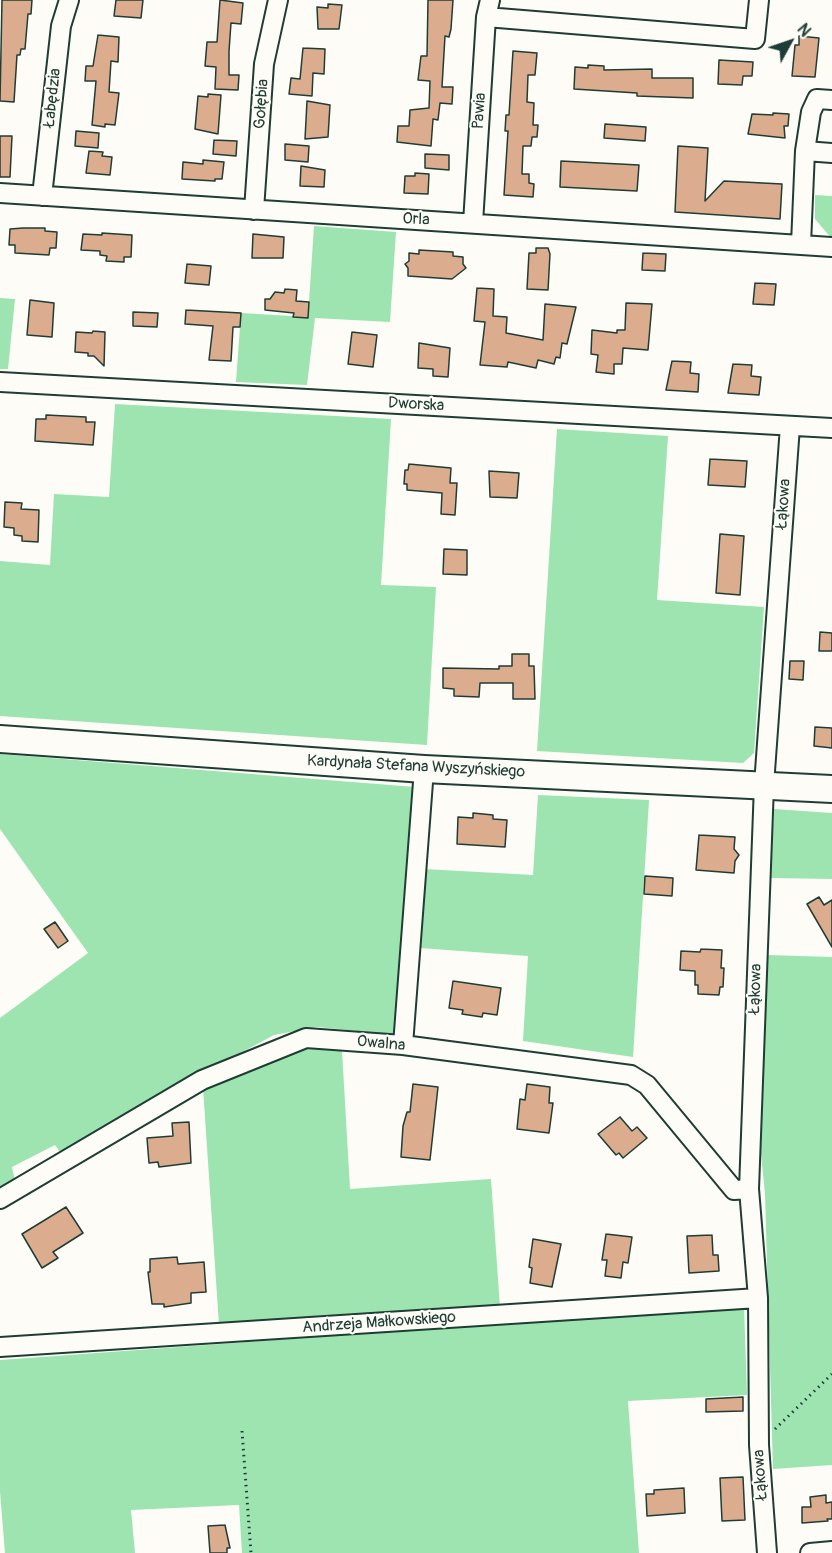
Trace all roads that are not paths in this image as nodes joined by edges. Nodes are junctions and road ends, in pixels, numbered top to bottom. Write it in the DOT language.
graph roads {
  1 [pos="69,0"];
  2 [pos="278,0"];
  3 [pos="759,0"];
  4 [pos="488,8"];
  5 [pos="825,99"];
  6 [pos="806,151"];
  7 [pos="832,153"];
  8 [pos="0,193"];
  9 [pos="42,196"];
  10 [pos="254,210"];
  11 [pos="473,223"];
  12 [pos="801,244"];
  13 [pos="832,247"];
  14 [pos="0,382"];
  15 [pos="790,426"];
  16 [pos="832,428"];
  17 [pos="0,739"];
  18 [pos="424,769"];
  19 [pos="764,784"];
  20 [pos="832,789"];
  21 [pos="403,1045"];
  22 [pos="749,1189"];
  23 [pos="0,1199"];
  24 [pos="758,1298"];
  25 [pos="0,1347"];
  26 [pos="832,1551"];
  27 [pos="767,1553"];
  28 [pos="810,1553"];
  1 -- 9 [label="street, Łabędzia"];
  2 -- 10 [label="street, Gołębia"];
  3 -- 4 [label="street"];
  4 -- 11 [label="street, Pawia"];
  5 -- 6 [label="street"];
  6 -- 7 [label="street"];
  6 -- 12 [label="street"];
  8 -- 9 [label="street, Orla"];
  9 -- 10 [label="street, Orla"];
  10 -- 11 [label="street, Orla"];
  11 -- 12 [label="street, Orla"];
  12 -- 13 [label="street, Orla"];
  14 -- 15 [label="street, Dworska"];
  15 -- 16 [label="street, Dworska"];
  15 -- 19 [label="street, Łąkowa"];
  17 -- 18 [label="main road, Kardynała Stefana Wyszyńskiego"];
  18 -- 19 [label="main road, Kardynała Stefana Wyszyńskiego"];
  18 -- 21 [label="street"];
  19 -- 20 [label="main road, Kardynała Stefana Wyszyńskiego"];
  19 -- 22 [label="street, Łąkowa"];
  21 -- 22 [label="street, Owalna"];
  21 -- 23 [label="street, Owalna"];
  22 -- 24 [label="street, Łąkowa"];
  24 -- 25 [label="street, Andrzeja Małkowskiego"];
  24 -- 27 [label="street, Łąkowa"];
  26 -- 28 [label="street"];
}
